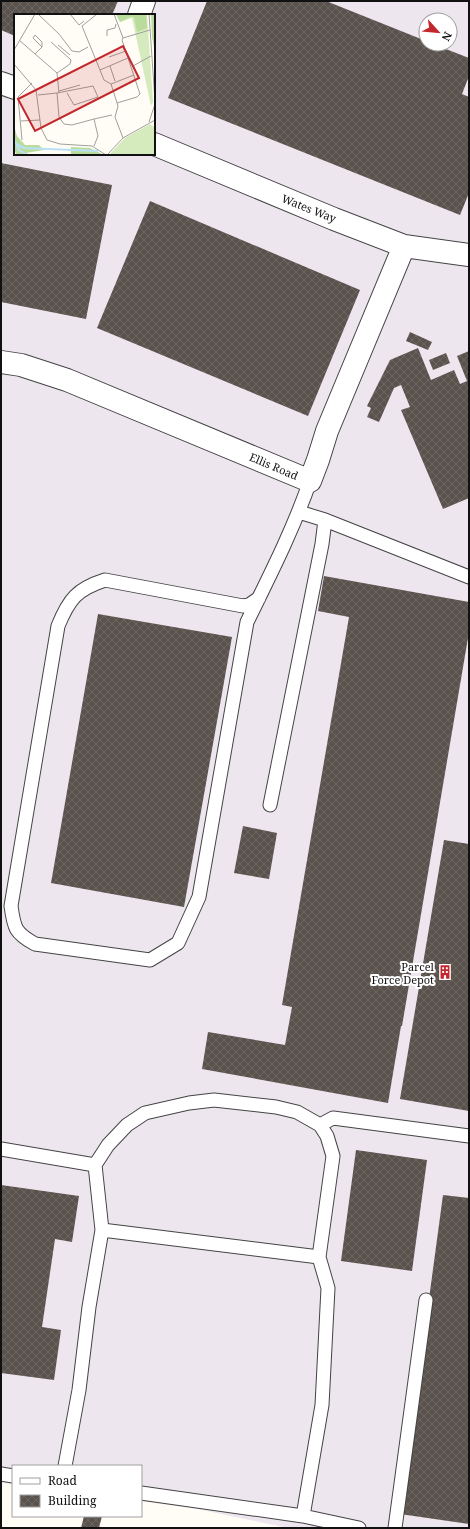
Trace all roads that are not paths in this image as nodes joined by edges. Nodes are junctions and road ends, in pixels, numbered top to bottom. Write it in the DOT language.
graph roads {
  1 [pos="144,1"];
  2 [pos="139,14"];
  3 [pos="1,83"];
  4 [pos="14,88"];
  5 [pos="155,144"];
  6 [pos="404,246"];
  7 [pos="469,255"];
  8 [pos="1,362"];
  9 [pos="310,481"];
  10 [pos="299,512"];
  11 [pos="325,520"];
  12 [pos="469,577"];
  13 [pos="259,598"];
  14 [pos="270,805"];
  15 [pos="320,1125"];
  16 [pos="469,1136"];
  17 [pos="1,1149"];
  18 [pos="95,1165"];
  19 [pos="102,1230"];
  20 [pos="319,1257"];
  21 [pos="426,1300"];
  22 [pos="65,1465"];
  23 [pos="1,1474"];
  24 [pos="12,1476"];
  25 [pos="142,1493"];
  26 [pos="303,1516"];
  27 [pos="359,1528"];
  28 [pos="395,1528"];
  1 -- 2 [label="street"];
  3 -- 4 [label="street"];
  5 -- 6 [label="street, Wates Way"];
  6 -- 7 [label="street, Wates Way"];
  6 -- 9 [label="street, Ellis Road"];
  8 -- 9 [label="street, Ellis Road"];
  9 -- 10 [label="lane"];
  10 -- 11 [label="lane"];
  10 -- 13 [label="lane"];
  11 -- 12 [label="lane"];
  11 -- 14 [label="lane"];
  13 -- 13 [label="lane"];
  15 -- 16 [label="lane"];
  15 -- 18 [label="lane"];
  15 -- 20 [label="lane"];
  17 -- 18 [label="lane"];
  18 -- 19 [label="lane"];
  19 -- 20 [label="lane"];
  19 -- 22 [label="lane"];
  20 -- 26 [label="lane"];
  21 -- 28 [label="lane"];
  23 -- 24 [label="lane"];
  25 -- 26 [label="lane"];
  26 -- 27 [label="lane"];
}
